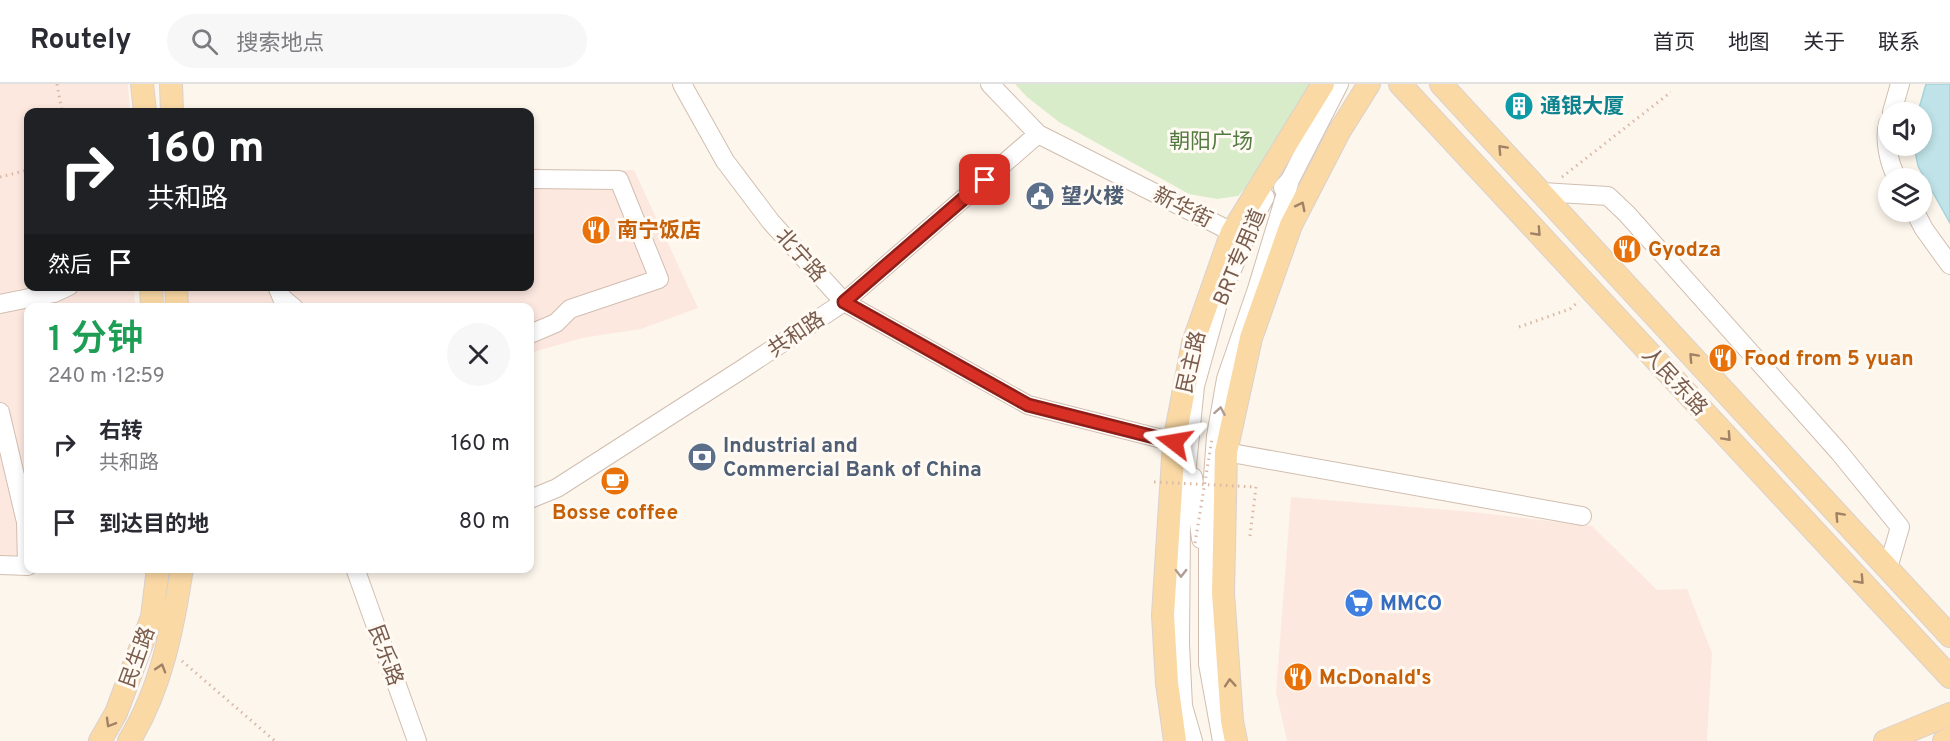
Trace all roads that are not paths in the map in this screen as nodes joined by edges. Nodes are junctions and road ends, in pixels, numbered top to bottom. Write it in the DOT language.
graph roads {
  1 [pos="142,84"];
  2 [pos="171,84"];
  3 [pos="682,84"];
  4 [pos="990,84"];
  5 [pos="1323,84"];
  6 [pos="1331,84"];
  7 [pos="1339,84"];
  8 [pos="1370,84"];
  9 [pos="1400,84"];
  10 [pos="1441,84"];
  11 [pos="1900,84"];
  12 [pos="1895,102"];
  13 [pos="145,108"];
  14 [pos="172,108"];
  15 [pos="1038,134"];
  16 [pos="534,179"];
  17 [pos="1542,192"];
  18 [pos="1920,222"];
  19 [pos="1232,232"];
  20 [pos="1950,266"];
  21 [pos="58,291"];
  22 [pos="279,291"];
  23 [pos="844,302"];
  24 [pos="289,303"];
  25 [pos="0,304"];
  26 [pos="534,332"];
  27 [pos="0,412"];
  28 [pos="1182,444"];
  29 [pos="1219,446"];
  30 [pos="534,497"];
  31 [pos="24,514"];
  32 [pos="1582,516"];
  33 [pos="0,565"];
  34 [pos="24,566"];
  35 [pos="1888,568"];
  36 [pos="157,573"];
  37 [pos="181,573"];
  38 [pos="358,573"];
  39 [pos="1950,636"];
  40 [pos="1950,677"];
  41 [pos="1950,714"];
  42 [pos="1950,738"];
  43 [pos="100,741"];
  44 [pos="129,741"];
  45 [pos="417,741"];
  46 [pos="1175,741"];
  47 [pos="1193,741"];
  48 [pos="1211,741"];
  49 [pos="1222,741"];
  50 [pos="1236,741"];
  51 [pos="1885,741"];
  52 [pos="1944,741"];
  1 -- 13 [label="main road"];
  2 -- 14 [label="main road"];
  3 -- 23 [label="street, 北宁路"];
  4 -- 15 [label="street, 新华街"];
  5 -- 19 [label="main road, 民主路"];
  6 -- 28 [label="street, BRT专用道"];
  49 -- 7 [label="street, BRT专用道, one-way"];
  29 -- 8 [label="main road, one-way"];
  9 -- 40 [label="main road, 人民东路, one-way"];
  17 -- 10 [label="main road, 人民东路, one-way"];
  11 -- 12 [label="street"];
  15 -- 19 [label="street, 新华街"];
  15 -- 23 [label="street, 共和路"];
  16 -- 26 [label="street"];
  35 -- 17 [label="main road, 人民东路, one-way"];
  17 -- 35 [label="street"];
  18 -- 20 [label="street"];
  19 -- 28 [label="main road, 民主路"];
  21 -- 25 [label="street"];
  22 -- 24 [label="street"];
  23 -- 28 [label="street, 北宁路"];
  23 -- 30 [label="street, 共和路"];
  27 -- 31 [label="street"];
  28 -- 46 [label="main road, 民主路"];
  28 -- 47 [label="street, BRT专用道, one-way"];
  28 -- 48 [label="street, BRT专用道"];
  29 -- 32 [label="street"];
  50 -- 29 [label="main road, one-way"];
  33 -- 34 [label="street"];
  35 -- 39 [label="main road, 人民东路"];
  36 -- 43 [label="main road, 民生路, one-way"];
  44 -- 37 [label="main road, 民生路, one-way"];
  38 -- 45 [label="street, 民乐路"];
  41 -- 51 [label="main road"];
  42 -- 52 [label="main road"];
}
